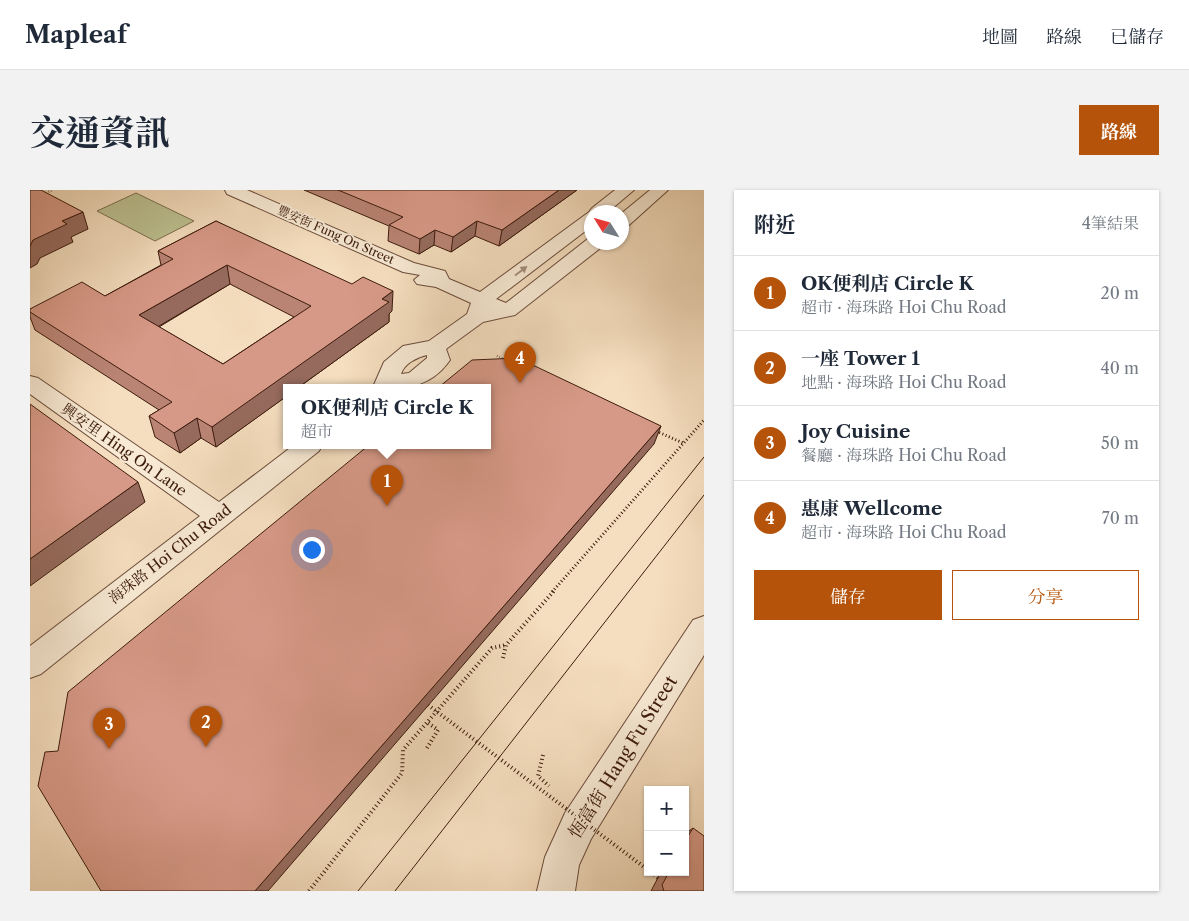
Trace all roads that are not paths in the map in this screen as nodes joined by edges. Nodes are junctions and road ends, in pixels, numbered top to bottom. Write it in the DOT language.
graph roads {
  1 [pos="233,190"];
  2 [pos="626,190"];
  3 [pos="660,190"];
  4 [pos="607,205"];
  5 [pos="629,216"];
  6 [pos="584,224"];
  7 [pos="586,250"];
  8 [pos="479,309"];
  9 [pos="30,384"];
  10 [pos="394,384"];
  11 [pos="305,449"];
  12 [pos="219,516"];
  13 [pos="704,628"];
  14 [pos="30,664"];
  15 [pos="556,891"];
  1 -- 8 [label="street, 豐安街 Fung On Street"];
  2 -- 4 [label="street"];
  3 -- 5 [label="street"];
  8 -- 6 [label="street, one-way"];
  7 -- 8 [label="street"];
  8 -- 10 [label="street"];
  9 -- 12 [label="street, 興安里 Hing On Lane"];
  11 -- 12 [label="street, 海珠路 Hoi Chu Road"];
  12 -- 14 [label="street, 海珠路 Hoi Chu Road"];
  13 -- 15 [label="street, 恆富街 Hang Fu Street"];
}
